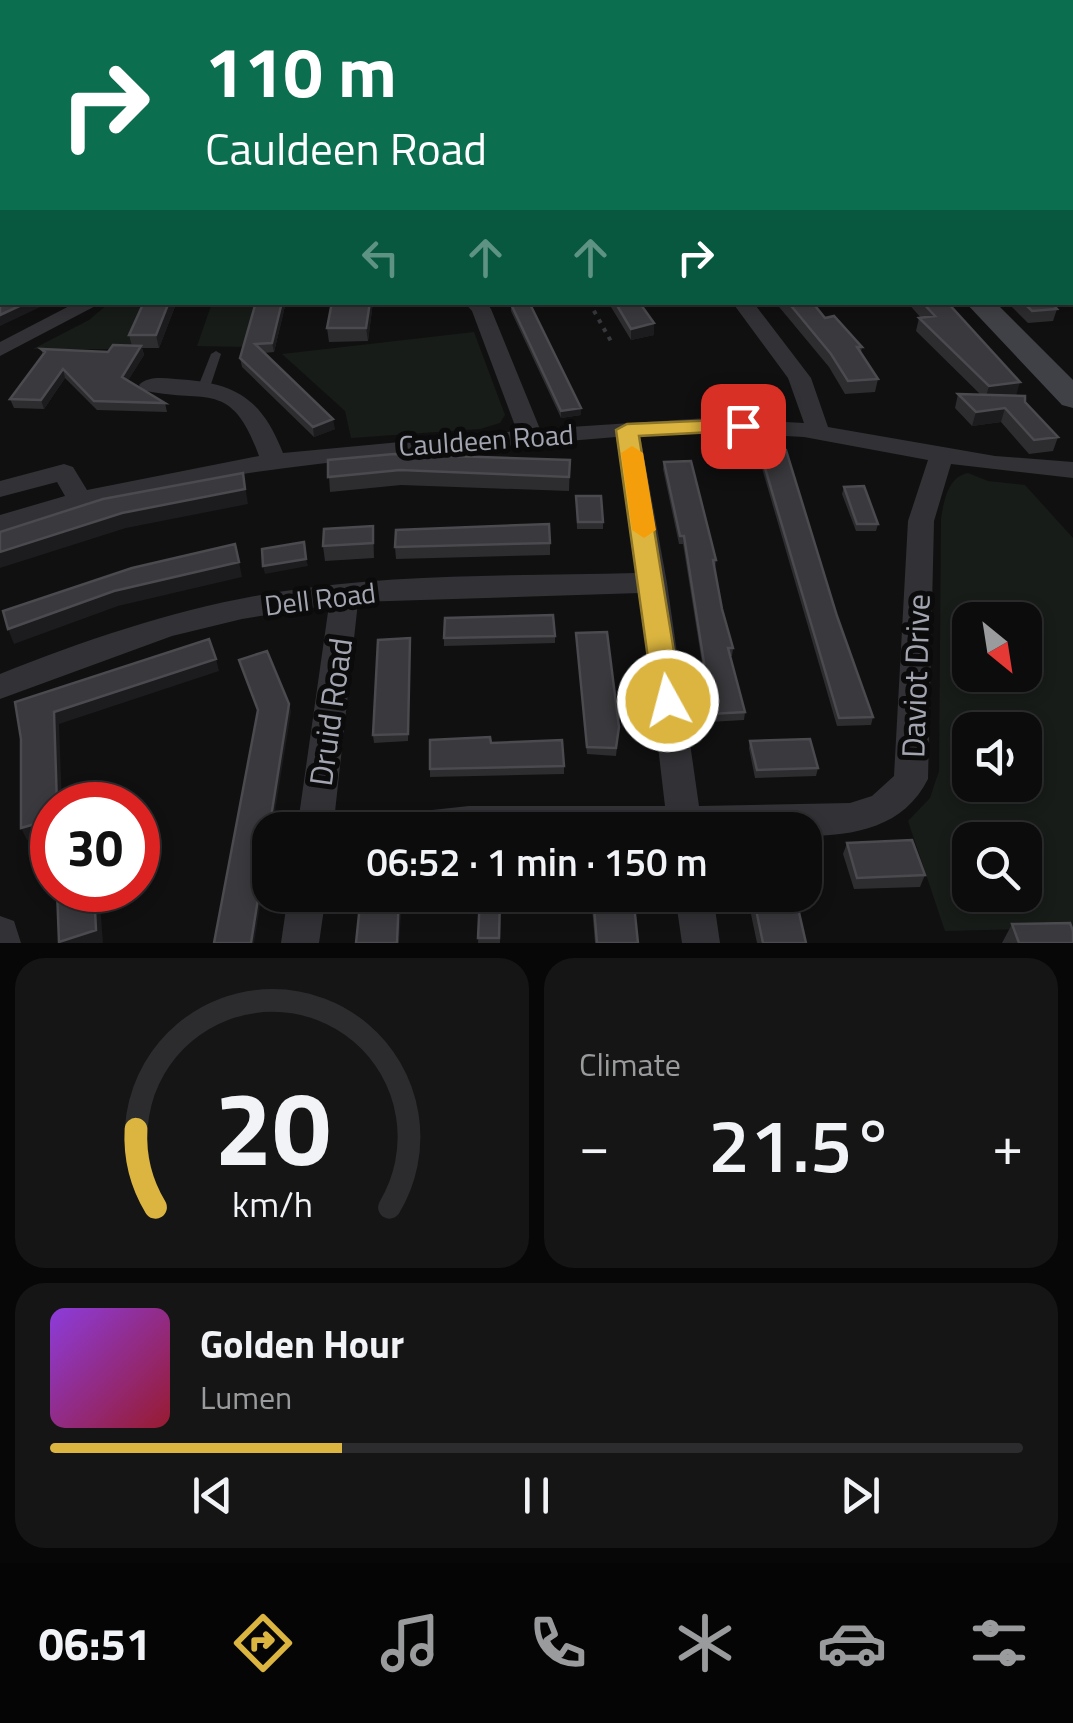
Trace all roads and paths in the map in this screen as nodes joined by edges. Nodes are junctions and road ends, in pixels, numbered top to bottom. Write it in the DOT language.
graph roads {
  1 [pos="87,305"];
  2 [pos="477,305"];
  3 [pos="591,305"];
  4 [pos="744,305"];
  5 [pos="983,305"];
  6 [pos="612,343"];
  7 [pos="0,350"];
  8 [pos="216,354"];
  9 [pos="150,385"];
  10 [pos="204,386"];
  11 [pos="1073,398"];
  12 [pos="627,430"];
  13 [pos="816,432"];
  14 [pos="531,437"];
  15 [pos="941,456"];
  16 [pos="274,460"];
  17 [pos="1073,470"];
  18 [pos="0,488"];
  19 [pos="79,498"];
  20 [pos="0,524"];
  21 [pos="653,583"];
  22 [pos="345,593"];
  23 [pos="0,687"];
  24 [pos="317,812"];
  25 [pos="682,812"];
  26 [pos="822,819"];
  27 [pos="305,912"];
  28 [pos="696,912"];
  29 [pos="0,934"];
  30 [pos="2,943"];
  31 [pos="300,943"];
  32 [pos="701,943"];
  1 -- 7 [label="street"];
  2 -- 14 [label="street"];
  3 -- 6 [label="path"];
  4 -- 13 [label="street"];
  5 -- 11 [label="main road"];
  8 -- 10 [label="lane"];
  9 -- 10 [label="street"];
  10 -- 16 [label="street"];
  12 -- 13 [label="street, Cauldeen Road"];
  12 -- 14 [label="street, Cauldeen Road"];
  12 -- 21 [label="street"];
  13 -- 15 [label="street, Cauldeen Road"];
  14 -- 16 [label="street, Cauldeen Road"];
  15 -- 17 [label="street, Cauldeen Road"];
  15 -- 26 [label="street, Daviot Drive"];
  16 -- 19 [label="street, Cauldeen Road"];
  18 -- 19 [label="street"];
  19 -- 20 [label="street, Cauldeen Road"];
  21 -- 22 [label="street, Dell Road"];
  21 -- 25 [label="street"];
  22 -- 23 [label="street, Dell Road"];
  22 -- 24 [label="street, Druid Road"];
  27 -- 31 [label="street"];
  28 -- 32 [label="street"];
  29 -- 30 [label="street"];
}
